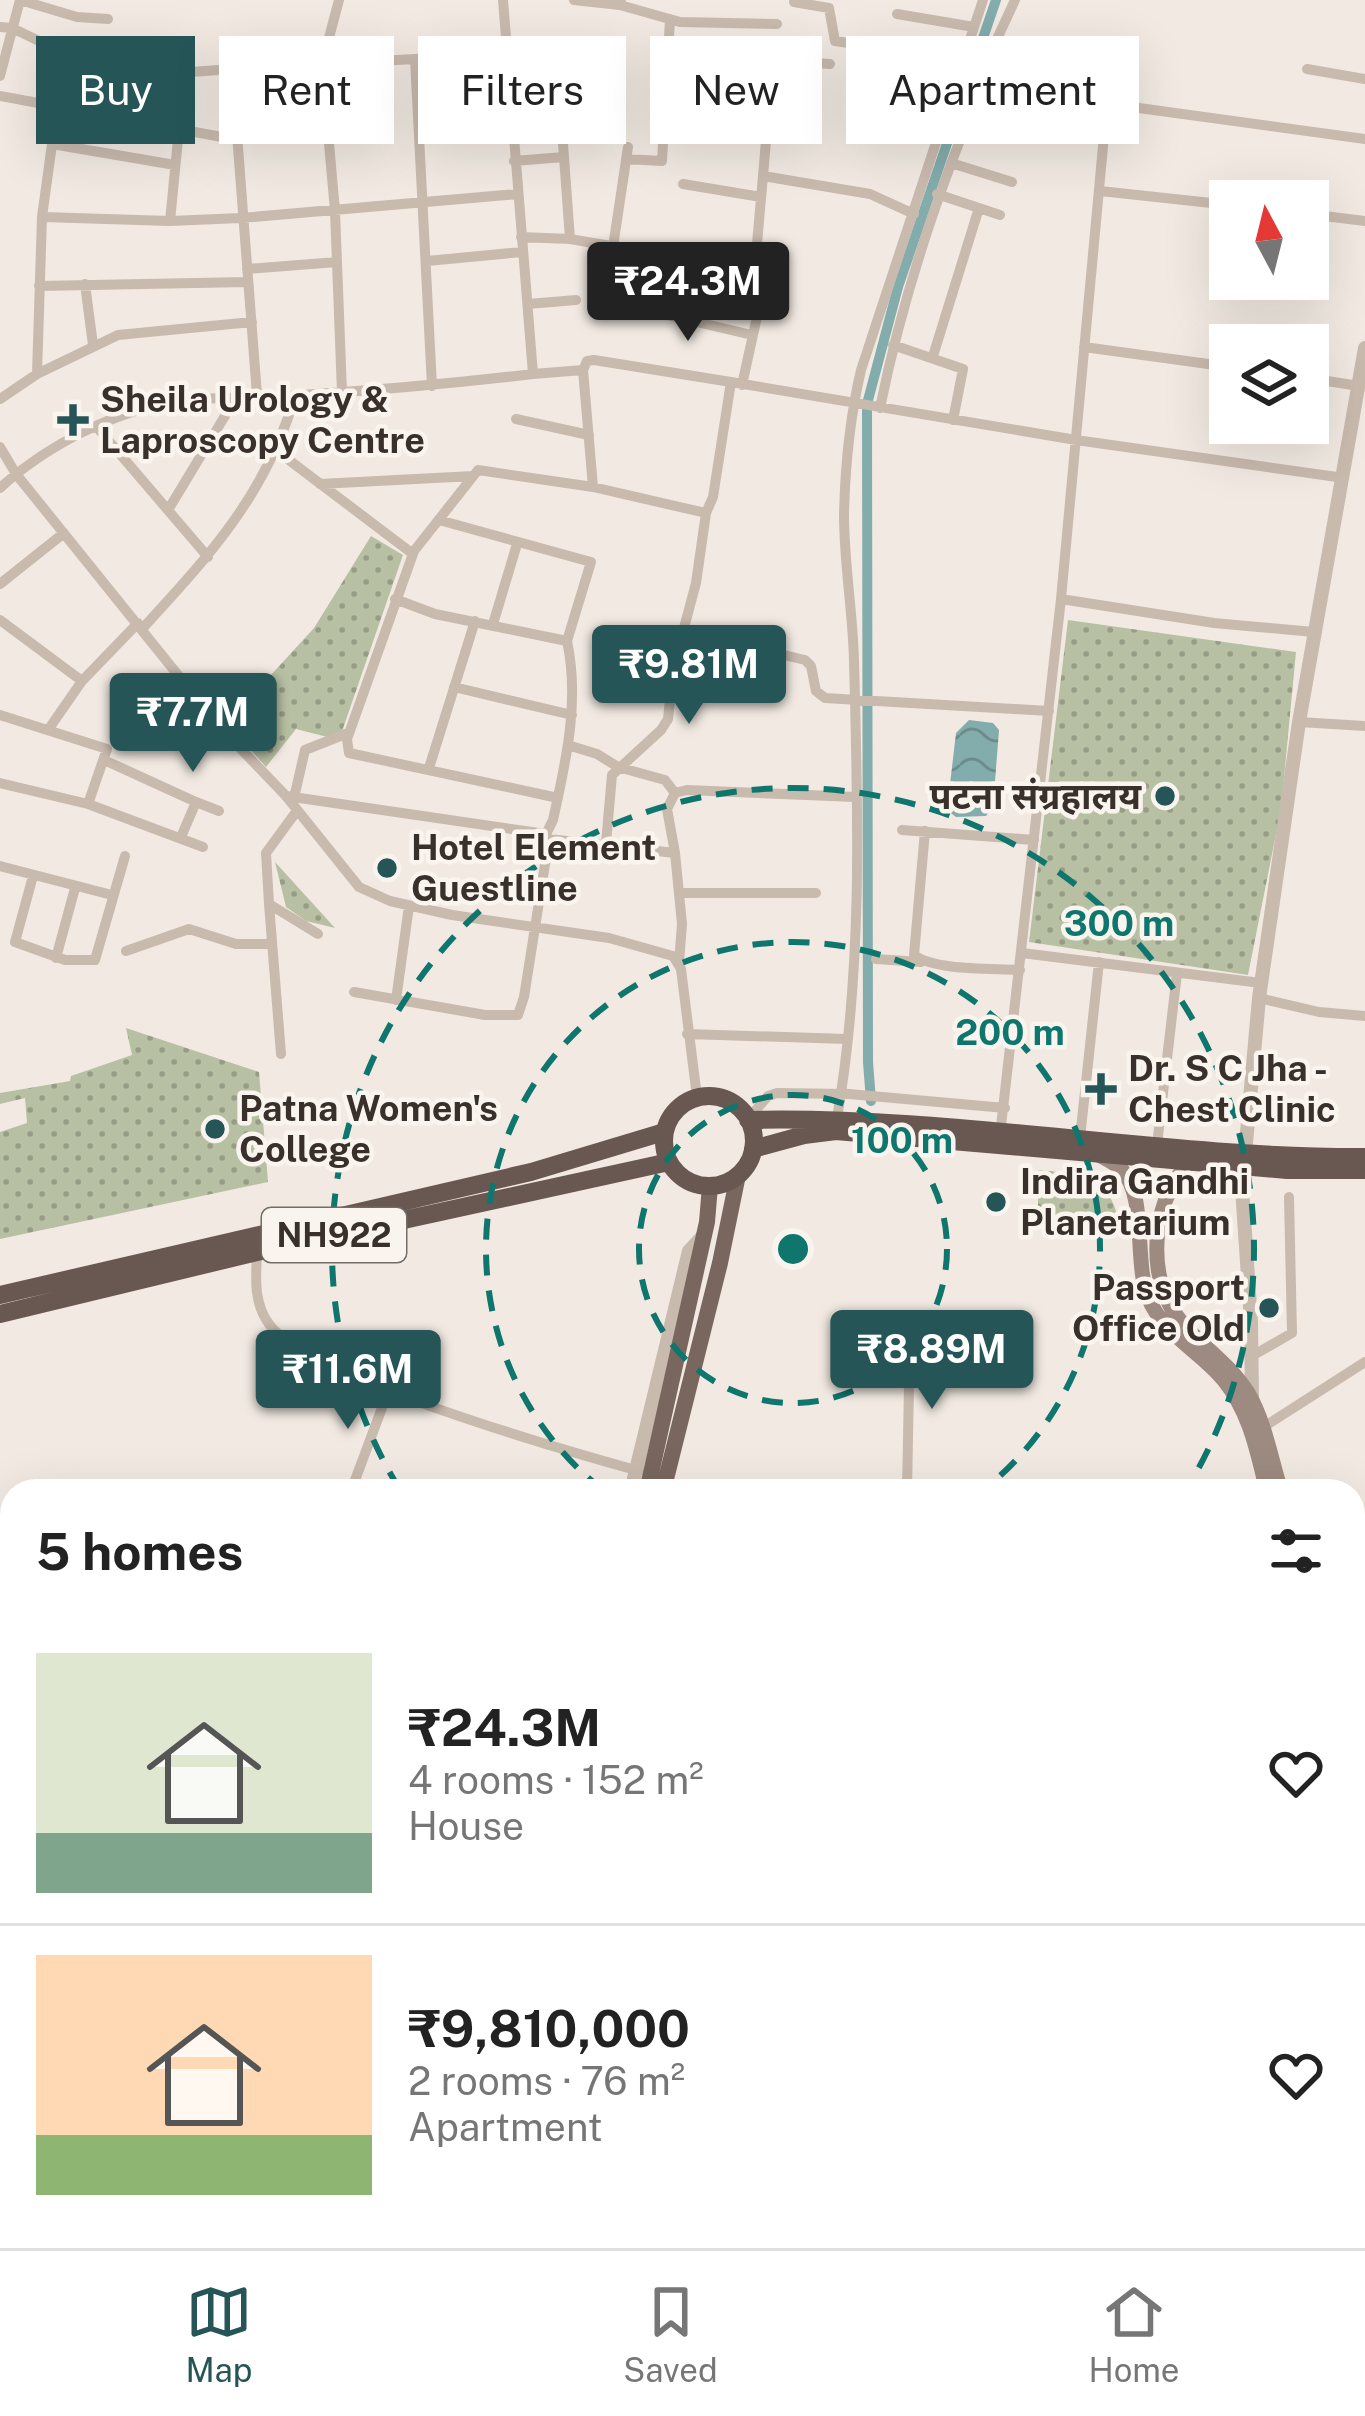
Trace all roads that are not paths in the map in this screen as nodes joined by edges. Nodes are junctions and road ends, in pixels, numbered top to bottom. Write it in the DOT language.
graph roads {
  1 [pos="20,0"];
  2 [pos="339,0"];
  3 [pos="503,0"];
  4 [pos="574,0"];
  5 [pos="983,0"];
  6 [pos="1015,0"];
  7 [pos="794,2"];
  8 [pos="621,3"];
  9 [pos="897,14"];
  10 [pos="108,19"];
  11 [pos="670,19"];
  12 [pos="777,24"];
  13 [pos="974,27"];
  14 [pos="6,28"];
  15 [pos="329,36"];
  16 [pos="504,36"];
  17 [pos="971,36"];
  18 [pos="998,36"];
  19 [pos="36,40"];
  20 [pos="846,42"];
  21 [pos="415,59"];
  22 [pos="418,59"];
  23 [pos="394,60"];
  24 [pos="822,63"];
  25 [pos="830,64"];
  26 [pos="1307,69"];
  27 [pos="0,76"];
  28 [pos="1365,79"];
  29 [pos="0,96"];
  30 [pos="36,102"];
  31 [pos="1139,108"];
  32 [pos="1365,139"];
  33 [pos="178,144"];
  34 [pos="238,144"];
  35 [pos="329,144"];
  36 [pos="513,144"];
  37 [pos="563,144"];
  38 [pos="766,144"];
  39 [pos="946,144"];
  40 [pos="955,144"];
  41 [pos="1104,144"];
  42 [pos="564,157"];
  43 [pos="514,161"];
  44 [pos="950,163"];
  45 [pos="176,165"];
  46 [pos="763,176"];
  47 [pos="1012,182"];
  48 [pos="683,184"];
  49 [pos="1100,191"];
  50 [pos="517,194"];
  51 [pos="937,194"];
  52 [pos="761,197"];
  53 [pos="424,202"];
  54 [pos="1209,204"];
  55 [pos="979,208"];
  56 [pos="334,211"];
  57 [pos="914,214"];
  58 [pos="1000,215"];
  59 [pos="42,217"];
  60 [pos="1329,217"];
  61 [pos="241,218"];
  62 [pos="170,221"];
  63 [pos="1365,221"];
  64 [pos="521,237"];
  65 [pos="571,238"];
  66 [pos="613,248"];
  67 [pos="522,253"];
  68 [pos="681,258"];
  69 [pos="427,260"];
  70 [pos="337,262"];
  71 [pos="247,276"];
  72 [pos="85,284"];
  73 [pos="39,286"];
  74 [pos="576,300"];
  75 [pos="527,304"];
  76 [pos="633,308"];
  77 [pos="252,322"];
  78 [pos="752,334"];
  79 [pos="93,345"];
  80 [pos="893,345"];
  81 [pos="1084,347"];
  82 [pos="1365,348"];
  83 [pos="933,356"];
  84 [pos="1209,365"];
  85 [pos="583,370"];
  86 [pos="37,374"];
  87 [pos="533,374"];
  88 [pos="1329,381"];
  89 [pos="736,384"];
  90 [pos="432,386"];
  91 [pos="1359,386"];
  92 [pos="343,392"];
  93 [pos="257,395"];
  94 [pos="237,396"];
  95 [pos="295,396"];
  96 [pos="0,398"];
  97 [pos="855,404"];
  98 [pos="877,408"];
  99 [pos="517,419"];
  100 [pos="953,420"];
  101 [pos="97,426"];
  102 [pos="589,435"];
  103 [pos="1076,440"];
  104 [pos="0,447"];
  105 [pos="277,451"];
  106 [pos="16,474"];
  107 [pos="473,476"];
  108 [pos="1344,478"];
  109 [pos="320,484"];
  110 [pos="0,488"];
  111 [pos="593,488"];
  112 [pos="168,510"];
  113 [pos="706,513"];
  114 [pos="439,520"];
  115 [pos="64,533"];
  116 [pos="517,544"];
  117 [pos="413,554"];
  118 [pos="208,557"];
  119 [pos="0,584"];
  120 [pos="395,598"];
  121 [pos="1061,599"];
  122 [pos="0,620"];
  123 [pos="475,621"];
  124 [pos="493,624"];
  125 [pos="140,625"];
  126 [pos="1314,632"];
  127 [pos="567,640"];
  128 [pos="732,643"];
  129 [pos="82,681"];
  130 [pos="454,687"];
  131 [pos="858,701"];
  132 [pos="1048,711"];
  133 [pos="0,715"];
  134 [pos="572,715"];
  135 [pos="1299,722"];
  136 [pos="1365,726"];
  137 [pos="48,730"];
  138 [pos="348,734"];
  139 [pos="568,745"];
  140 [pos="104,760"];
  141 [pos="619,767"];
  142 [pos="429,768"];
  143 [pos="0,783"];
  144 [pos="675,793"];
  145 [pos="290,797"];
  146 [pos="855,797"];
  147 [pos="558,798"];
  148 [pos="196,802"];
  149 [pos="88,804"];
  150 [pos="219,811"];
  151 [pos="296,812"];
  152 [pos="902,830"];
  153 [pos="925,832"];
  154 [pos="548,836"];
  155 [pos="182,837"];
  156 [pos="1034,840"];
  157 [pos="605,843"];
  158 [pos="203,847"];
  159 [pos="675,853"];
  160 [pos="125,856"];
  161 [pos="0,866"];
  162 [pos="33,876"];
  163 [pos="75,888"];
  164 [pos="680,893"];
  165 [pos="816,893"];
  166 [pos="112,895"];
  167 [pos="268,904"];
  168 [pos="409,906"];
  169 [pos="532,928"];
  170 [pos="318,934"];
  171 [pos="272,944"];
  172 [pos="126,951"];
  173 [pos="1022,952"];
  174 [pos="56,958"];
  175 [pos="876,959"];
  176 [pos="923,962"];
  177 [pos="1099,962"];
  178 [pos="679,963"];
  179 [pos="1020,970"];
  180 [pos="1177,973"];
  181 [pos="1260,991"];
  182 [pos="354,992"];
  183 [pos="396,1000"];
  184 [pos="1365,1016"];
  185 [pos="687,1034"];
  186 [pos="847,1039"];
  187 [pos="281,1054"];
  188 [pos="845,1094"];
  189 [pos="697,1097"];
  190 [pos="1004,1108"];
  191 [pos="837,1118"];
  192 [pos="748,1120"];
  193 [pos="664,1132"];
  194 [pos="1000,1138"];
  195 [pos="1080,1138"];
  196 [pos="1157,1145"];
  197 [pos="753,1149"];
  198 [pos="1097,1153"];
  199 [pos="1365,1157"];
  200 [pos="1244,1160"];
  201 [pos="669,1162"];
  202 [pos="1191,1162"];
  203 [pos="1365,1170"];
  204 [pos="738,1175"];
  205 [pos="710,1186"];
  206 [pos="1289,1197"];
  207 [pos="257,1252"];
  208 [pos="0,1295"];
  209 [pos="0,1314"];
  210 [pos="910,1333"];
  211 [pos="1252,1356"];
  212 [pos="1365,1362"];
  213 [pos="389,1389"];
  214 [pos="1252,1399"];
  215 [pos="1257,1431"];
  216 [pos="355,1479"];
  217 [pos="647,1479"];
  218 [pos="653,1479"];
  219 [pos="654,1479"];
  220 [pos="907,1479"];
  221 [pos="1265,1479"];
  222 [pos="1275,1479"];
  1 -- 10 [label="street"];
  1 -- 14 [label="street"];
  2 -- 15 [label="street"];
  3 -- 16 [label="street"];
  4 -- 8 [label="street"];
  5 -- 13 [label="street"];
  6 -- 18 [label="street"];
  7 -- 20 [label="street"];
  8 -- 11 [label="street"];
  9 -- 13 [label="street"];
  11 -- 12 [label="street"];
  11 -- 66 [label="street"];
  13 -- 17 [label="street"];
  14 -- 19 [label="street"];
  14 -- 27 [label="street"];
  21 -- 22 [label="street"];
  21 -- 23 [label="street"];
  21 -- 53 [label="street"];
  24 -- 25 [label="street"];
  26 -- 28 [label="street"];
  29 -- 30 [label="street"];
  31 -- 32 [label="street"];
  33 -- 45 [label="street"];
  34 -- 61 [label="street"];
  35 -- 56 [label="street"];
  36 -- 43 [label="street"];
  37 -- 42 [label="street"];
  38 -- 46 [label="street"];
  39 -- 57 [label="street"];
  40 -- 44 [label="street"];
  41 -- 49 [label="street"];
  42 -- 43 [label="street"];
  42 -- 65 [label="street"];
  43 -- 50 [label="street"];
  44 -- 47 [label="street"];
  44 -- 51 [label="street"];
  45 -- 59 [label="street"];
  45 -- 62 [label="street"];
  46 -- 52 [label="street"];
  46 -- 57 [label="street"];
  48 -- 52 [label="street"];
  49 -- 54 [label="street"];
  49 -- 81 [label="street"];
  50 -- 53 [label="street"];
  50 -- 64 [label="street"];
  51 -- 55 [label="street"];
  51 -- 80 [label="street"];
  52 -- 78 [label="street"];
  53 -- 56 [label="street"];
  53 -- 69 [label="street"];
  55 -- 58 [label="street"];
  55 -- 83 [label="street"];
  56 -- 61 [label="street"];
  56 -- 70 [label="street"];
  57 -- 97 [label="street"];
  59 -- 62 [label="street"];
  59 -- 73 [label="street"];
  60 -- 63 [label="street"];
  61 -- 62 [label="street"];
  61 -- 71 [label="street"];
  64 -- 65 [label="street"];
  64 -- 67 [label="street"];
  65 -- 66 [label="street"];
  66 -- 68 [label="street"];
  67 -- 69 [label="street"];
  67 -- 75 [label="street"];
  69 -- 90 [label="street"];
  70 -- 71 [label="street"];
  70 -- 92 [label="street"];
  71 -- 72 [label="street"];
  71 -- 77 [label="street"];
  72 -- 73 [label="street"];
  72 -- 79 [label="street"];
  73 -- 86 [label="street"];
  74 -- 75 [label="street"];
  75 -- 87 [label="street"];
  76 -- 78 [label="street"];
  77 -- 79 [label="street"];
  77 -- 93 [label="street"];
  78 -- 89 [label="street"];
  79 -- 86 [label="street"];
  80 -- 83 [label="street"];
  80 -- 98 [label="street"];
  81 -- 84 [label="street"];
  81 -- 103 [label="street"];
  82 -- 91 [label="street"];
  83 -- 100 [label="street"];
  85 -- 87 [label="street"];
  85 -- 89 [label="street"];
  85 -- 102 [label="street"];
  86 -- 96 [label="street"];
  87 -- 90 [label="street"];
  88 -- 91 [label="street"];
  89 -- 97 [label="street"];
  89 -- 113 [label="street"];
  90 -- 92 [label="street"];
  91 -- 108 [label="street"];
  92 -- 95 [label="street"];
  93 -- 94 [label="street"];
  93 -- 95 [label="street"];
  94 -- 101 [label="street"];
  94 -- 112 [label="street"];
  95 -- 105 [label="street"];
  97 -- 98 [label="street"];
  97 -- 131 [label="street"];
  98 -- 100 [label="street"];
  99 -- 102 [label="street"];
  100 -- 103 [label="street"];
  101 -- 106 [label="street"];
  101 -- 112 [label="street"];
  102 -- 111 [label="street"];
  103 -- 108 [label="street"];
  103 -- 121 [label="street"];
  104 -- 106 [label="street"];
  105 -- 109 [label="street"];
  105 -- 118 [label="street"];
  106 -- 110 [label="street"];
  106 -- 115 [label="street"];
  107 -- 109 [label="street"];
  107 -- 111 [label="street"];
  107 -- 114 [label="street"];
  108 -- 126 [label="street"];
  109 -- 117 [label="street"];
  111 -- 113 [label="street"];
  112 -- 118 [label="street"];
  113 -- 141 [label="street"];
  114 -- 116 [label="street"];
  114 -- 117 [label="street"];
  115 -- 119 [label="street"];
  115 -- 125 [label="street"];
  116 -- 124 [label="street"];
  116 -- 127 [label="street"];
  117 -- 120 [label="street"];
  118 -- 125 [label="street"];
  120 -- 123 [label="street"];
  120 -- 138 [label="street"];
  121 -- 126 [label="street"];
  121 -- 132 [label="street"];
  122 -- 129 [label="street"];
  123 -- 124 [label="street"];
  123 -- 130 [label="street"];
  124 -- 127 [label="street"];
  125 -- 129 [label="street"];
  125 -- 145 [label="street"];
  126 -- 135 [label="street"];
  127 -- 134 [label="street"];
  128 -- 131 [label="street"];
  129 -- 137 [label="street"];
  130 -- 134 [label="street"];
  130 -- 142 [label="street"];
  131 -- 132 [label="street"];
  131 -- 146 [label="street"];
  132 -- 156 [label="street"];
  133 -- 137 [label="street"];
  134 -- 139 [label="street"];
  135 -- 136 [label="street"];
  135 -- 181 [label="street"];
  137 -- 140 [label="street"];
  138 -- 142 [label="street"];
  138 -- 145 [label="street"];
  139 -- 141 [label="street"];
  139 -- 147 [label="street"];
  140 -- 148 [label="street"];
  140 -- 149 [label="street"];
  141 -- 144 [label="street"];
  141 -- 157 [label="street"];
  142 -- 147 [label="street"];
  143 -- 149 [label="street"];
  144 -- 146 [label="street"];
  144 -- 159 [label="street"];
  145 -- 151 [label="street"];
  145 -- 154 [label="street"];
  146 -- 186 [label="street"];
  147 -- 154 [label="street"];
  148 -- 150 [label="street"];
  148 -- 155 [label="street"];
  149 -- 155 [label="street"];
  151 -- 167 [label="street"];
  151 -- 168 [label="street"];
  152 -- 153 [label="street"];
  153 -- 156 [label="street"];
  153 -- 176 [label="street"];
  154 -- 157 [label="street"];
  154 -- 169 [label="street"];
  155 -- 158 [label="street"];
  156 -- 173 [label="street"];
  157 -- 159 [label="street"];
  159 -- 164 [label="street"];
  160 -- 166 [label="street"];
  161 -- 162 [label="street"];
  162 -- 163 [label="street"];
  162 -- 174 [label="street"];
  163 -- 166 [label="street"];
  163 -- 174 [label="street"];
  164 -- 165 [label="street"];
  164 -- 178 [label="street"];
  166 -- 174 [label="street"];
  167 -- 170 [label="street"];
  167 -- 171 [label="street"];
  168 -- 169 [label="street"];
  168 -- 183 [label="street"];
  169 -- 178 [label="street"];
  169 -- 183 [label="street"];
  171 -- 172 [label="street"];
  171 -- 187 [label="street"];
  173 -- 177 [label="street"];
  173 -- 179 [label="street"];
  175 -- 176 [label="street"];
  176 -- 179 [label="street"];
  177 -- 180 [label="street"];
  177 -- 195 [label="street"];
  178 -- 185 [label="street"];
  179 -- 190 [label="street"];
  180 -- 181 [label="street"];
  180 -- 196 [label="street"];
  181 -- 184 [label="street"];
  181 -- 200 [label="street"];
  182 -- 183 [label="street"];
  185 -- 186 [label="street"];
  185 -- 189 [label="street"];
  186 -- 188 [label="street"];
  188 -- 190 [label="street"];
  188 -- 191 [label="street"];
  188 -- 192 [label="street"];
  189 -- 192 [label="highway"];
  189 -- 193 [label="highway, NH922"];
  190 -- 194 [label="street"];
  191 -- 192 [label="highway"];
  191 -- 194 [label="highway"];
  192 -- 197 [label="highway"];
  193 -- 201 [label="highway"];
  193 -- 208 [label="highway, NH922"];
  194 -- 195 [label="highway"];
  194 -- 197 [label="highway"];
  194 -- 198 [label="highway"];
  195 -- 196 [label="highway"];
  196 -- 200 [label="highway"];
  197 -- 204 [label="highway"];
  198 -- 202 [label="highway"];
  198 -- 215 [label="main road"];
  199 -- 200 [label="highway"];
  200 -- 202 [label="highway"];
  200 -- 203 [label="highway"];
  200 -- 211 [label="street"];
  201 -- 205 [label="highway"];
  201 -- 207 [label="highway, NH922"];
  202 -- 214 [label="main road"];
  204 -- 205 [label="highway"];
  204 -- 219 [label="main road"];
  205 -- 218 [label="main road"];
  206 -- 211 [label="street"];
  207 -- 209 [label="highway, NH922"];
  207 -- 213 [label="street"];
  210 -- 220 [label="street"];
  211 -- 214 [label="street"];
  212 -- 215 [label="street"];
  213 -- 216 [label="street"];
  213 -- 217 [label="street"];
  214 -- 215 [label="main road"];
  215 -- 221 [label="main road"];
  215 -- 222 [label="main road"];
}
